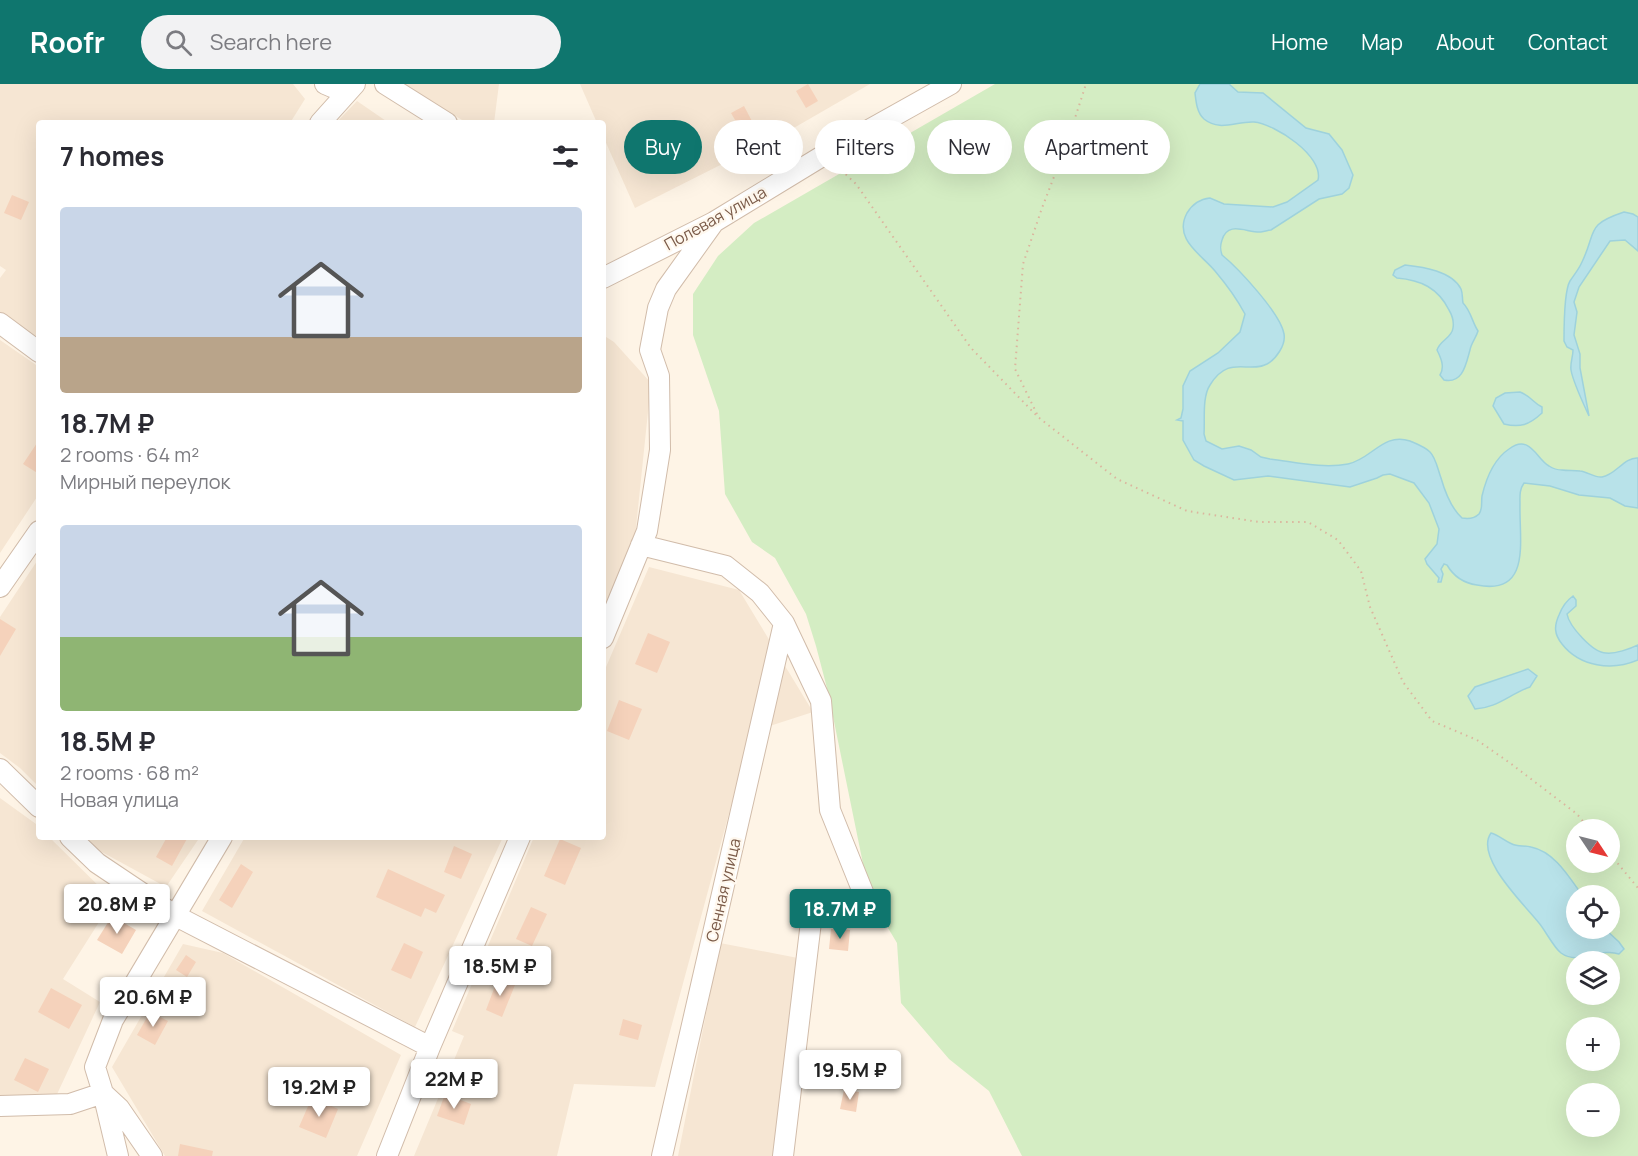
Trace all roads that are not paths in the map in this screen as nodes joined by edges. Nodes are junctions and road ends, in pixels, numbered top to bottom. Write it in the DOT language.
graph roads {
  1 [pos="326,84"];
  2 [pos="339,84"];
  3 [pos="355,84"];
  4 [pos="385,84"];
  5 [pos="951,84"];
  6 [pos="323,120"];
  7 [pos="442,120"];
  8 [pos="714,222"];
  9 [pos="606,276"];
  10 [pos="0,323"];
  11 [pos="36,350"];
  12 [pos="36,535"];
  13 [pos="641,544"];
  14 [pos="0,587"];
  15 [pos="784,623"];
  16 [pos="606,631"];
  17 [pos="0,770"];
  18 [pos="36,804"];
  19 [pos="73,840"];
  20 [pos="220,840"];
  21 [pos="519,840"];
  22 [pos="813,905"];
  23 [pos="869,908"];
  24 [pos="176,916"];
  25 [pos="430,1047"];
  26 [pos="103,1093"];
  27 [pos="0,1106"];
  28 [pos="118,1156"];
  29 [pos="152,1156"];
  30 [pos="387,1156"];
  31 [pos="662,1156"];
  32 [pos="783,1156"];
  1 -- 2 [label="street"];
  3 -- 6 [label="street"];
  4 -- 7 [label="street"];
  5 -- 8 [label="street, Полевая улица"];
  8 -- 9 [label="street, Полевая улица"];
  8 -- 13 [label="street"];
  10 -- 11 [label="street"];
  12 -- 14 [label="street"];
  13 -- 15 [label="street"];
  13 -- 16 [label="street"];
  15 -- 23 [label="street"];
  15 -- 31 [label="street, Сенная улица"];
  17 -- 18 [label="street"];
  19 -- 24 [label="street"];
  20 -- 24 [label="street"];
  21 -- 25 [label="street"];
  22 -- 32 [label="street"];
  24 -- 25 [label="street"];
  24 -- 26 [label="street"];
  25 -- 30 [label="street"];
  26 -- 27 [label="street"];
  26 -- 28 [label="street"];
  26 -- 29 [label="street"];
}
